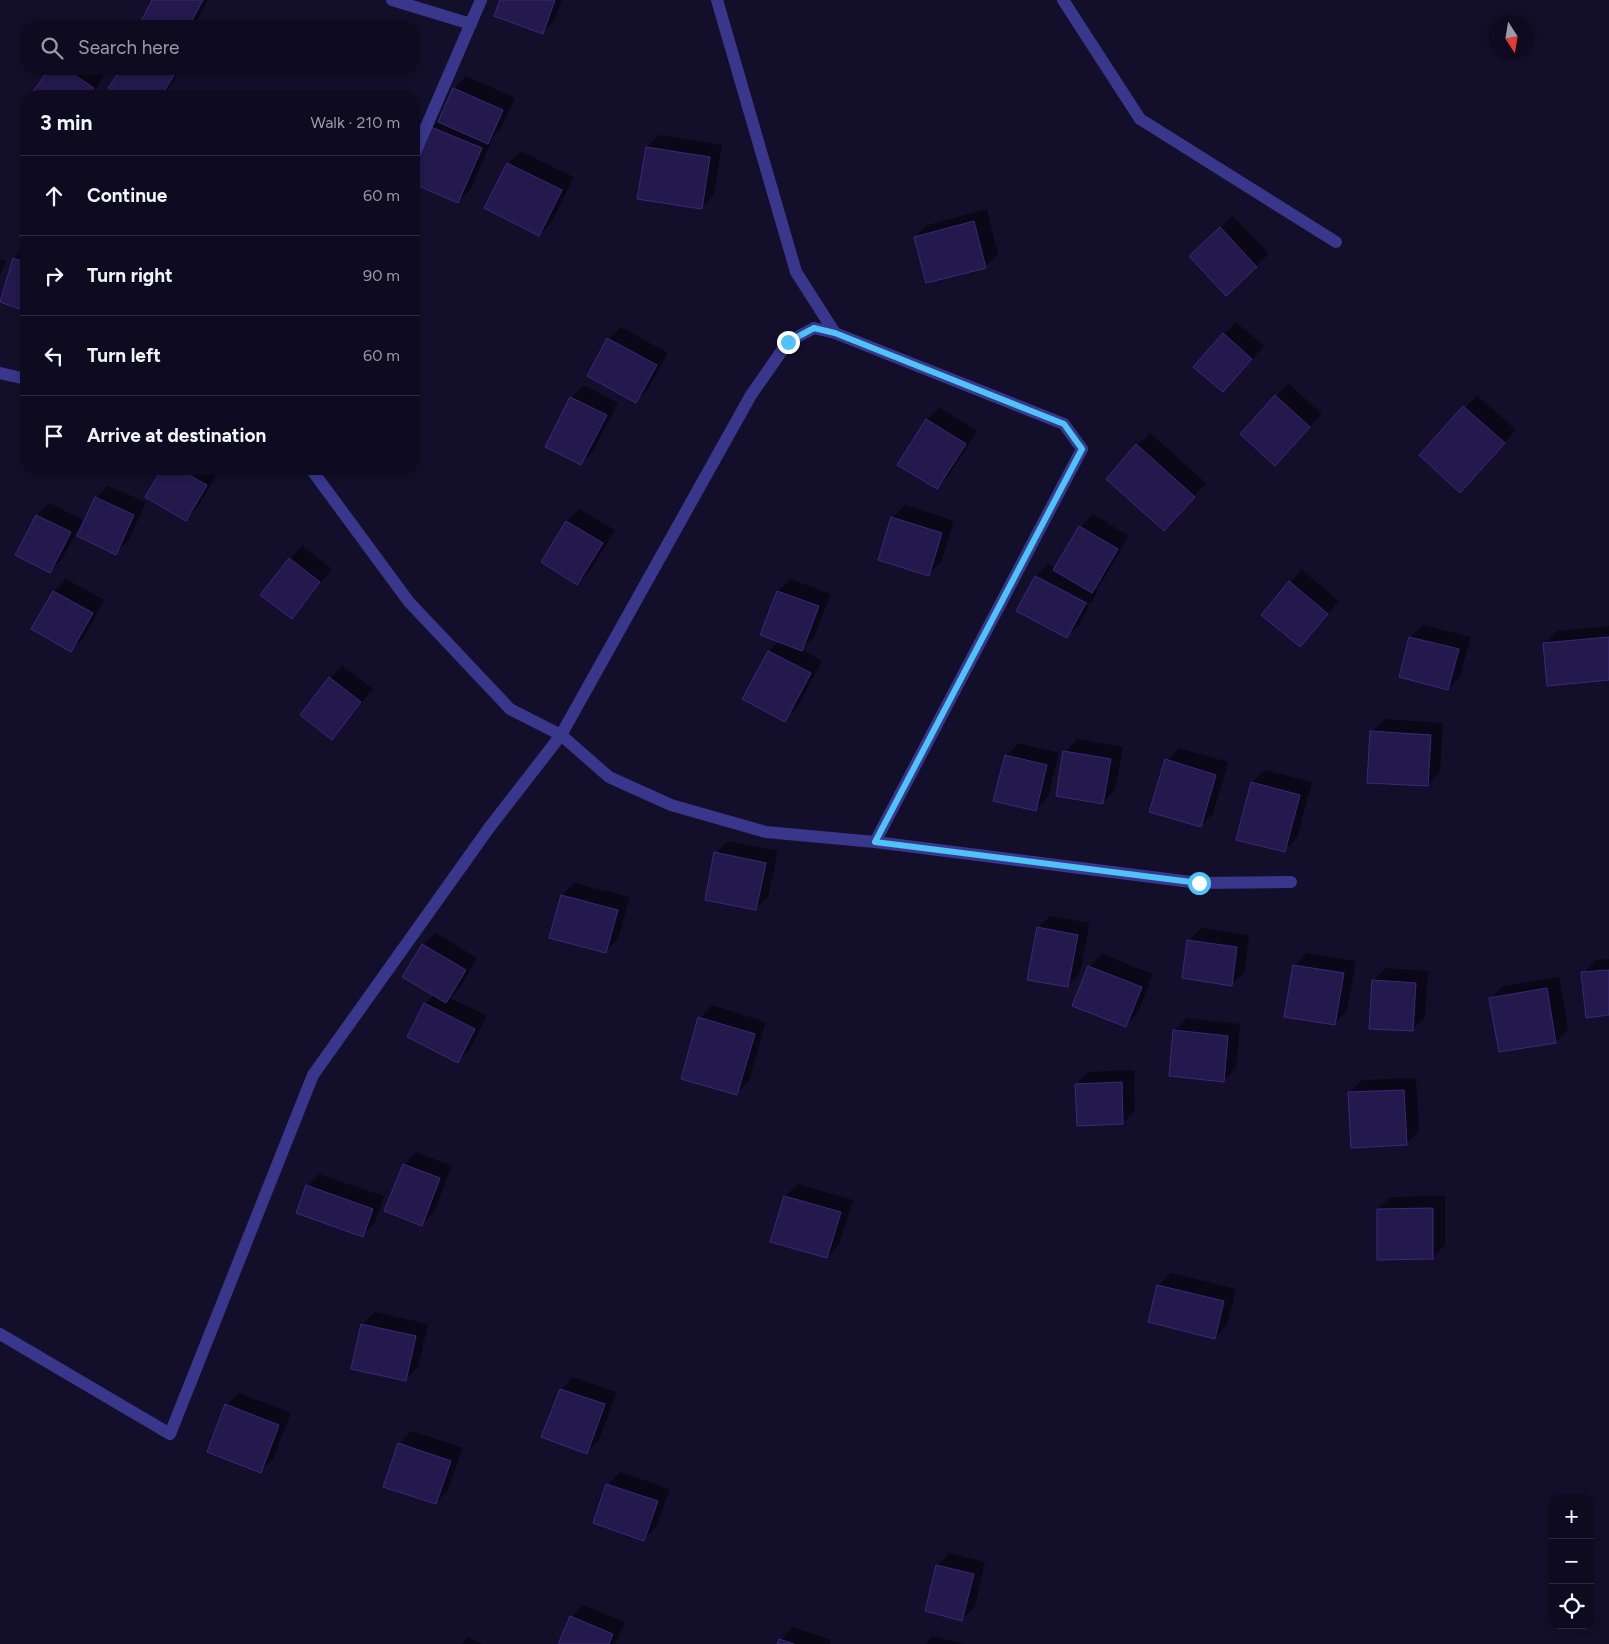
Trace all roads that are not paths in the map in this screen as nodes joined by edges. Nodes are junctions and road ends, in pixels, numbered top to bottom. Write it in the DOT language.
graph roads {
  1 [pos="392,0"];
  2 [pos="481,0"];
  3 [pos="717,0"];
  4 [pos="1062,0"];
  5 [pos="471,24"];
  6 [pos="420,141"];
  7 [pos="1336,242"];
  8 [pos="835,333"];
  9 [pos="0,372"];
  10 [pos="20,377"];
  11 [pos="315,475"];
  12 [pos="560,735"];
  13 [pos="875,842"];
  14 [pos="1291,882"];
  15 [pos="0,1334"];
  1 -- 5 [label="street"];
  2 -- 5 [label="street"];
  3 -- 8 [label="street"];
  4 -- 7 [label="street"];
  5 -- 6 [label="street"];
  8 -- 12 [label="street"];
  8 -- 13 [label="street"];
  9 -- 10 [label="street"];
  11 -- 12 [label="street"];
  12 -- 13 [label="street"];
  12 -- 15 [label="street"];
  13 -- 14 [label="street"];
}
